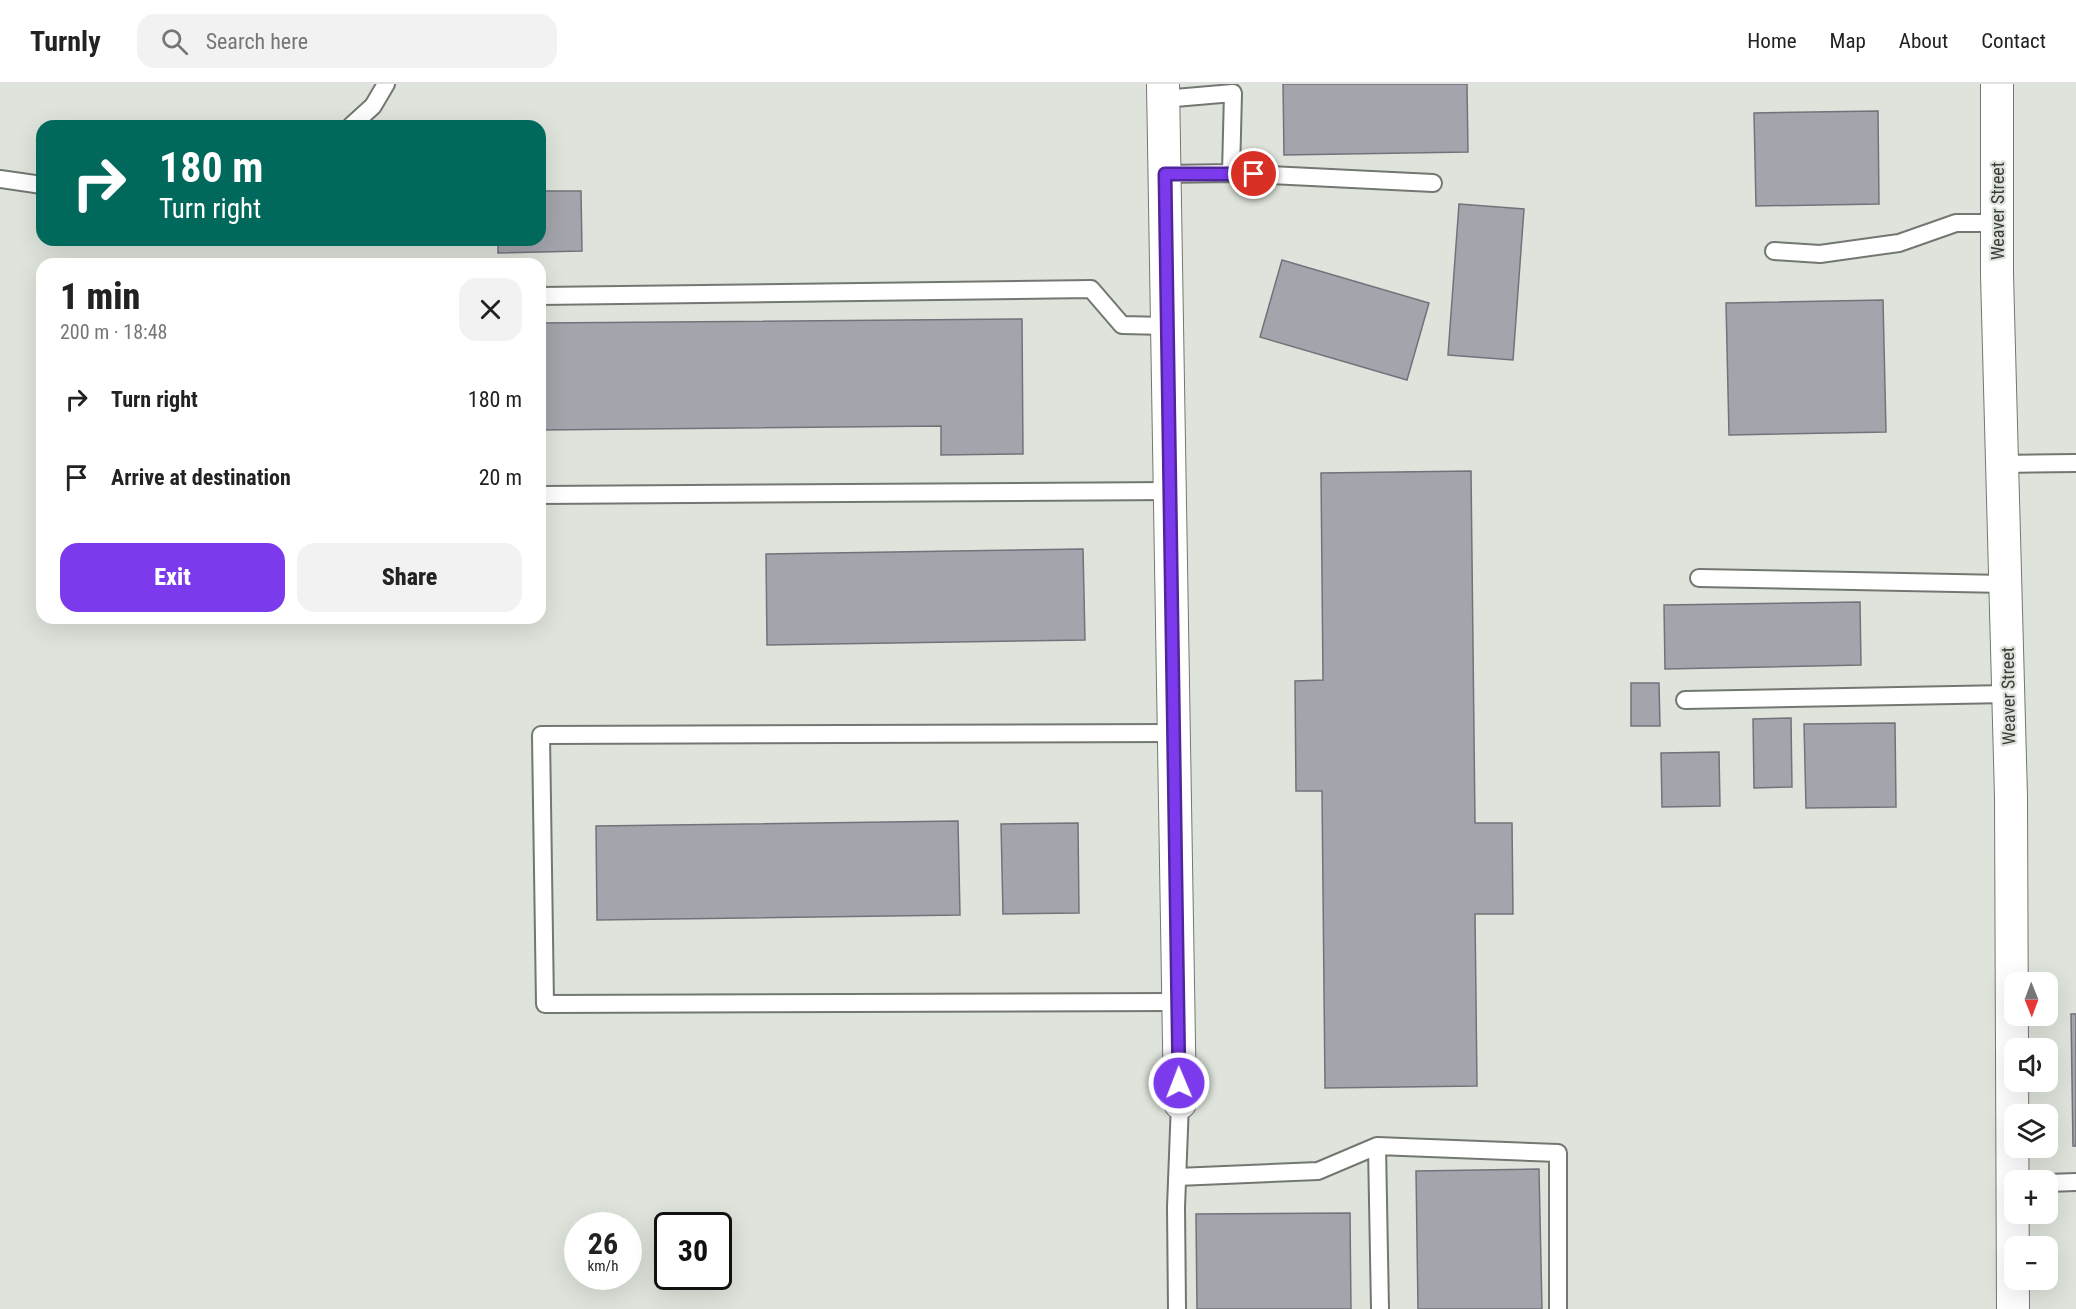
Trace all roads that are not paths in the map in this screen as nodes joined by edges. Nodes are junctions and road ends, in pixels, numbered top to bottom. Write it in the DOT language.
graph roads {
  1 [pos="386,84"];
  2 [pos="1997,84"];
  3 [pos="1163,91"];
  4 [pos="358,120"];
  5 [pos="1232,173"];
  6 [pos="1165,174"];
  7 [pos="0,178"];
  8 [pos="1433,183"];
  9 [pos="36,184"];
  10 [pos="1997,223"];
  11 [pos="1774,251"];
  12 [pos="546,296"];
  13 [pos="1167,326"];
  14 [pos="2002,464"];
  15 [pos="2076,464"];
  16 [pos="1170,491"];
  17 [pos="546,495"];
  18 [pos="1699,578"];
  19 [pos="2005,584"];
  20 [pos="2008,694"];
  21 [pos="1685,699"];
  22 [pos="1173,733"];
  23 [pos="1178,1002"];
  24 [pos="1179,1103"];
  25 [pos="1377,1146"];
  26 [pos="2013,1170"];
  27 [pos="1177,1177"];
  28 [pos="2076,1182"];
  29 [pos="2058,1183"];
  30 [pos="2013,1224"];
  31 [pos="1177,1309"];
  32 [pos="1380,1309"];
  33 [pos="1558,1309"];
  34 [pos="2013,1309"];
  1 -- 4 [label="lane"];
  2 -- 10 [label="street, Weaver Street"];
  3 -- 5 [label="lane"];
  3 -- 6 [label="street"];
  5 -- 6 [label="lane"];
  5 -- 8 [label="lane"];
  6 -- 13 [label="street"];
  7 -- 9 [label="lane"];
  10 -- 11 [label="lane"];
  10 -- 14 [label="street, Weaver Street"];
  12 -- 13 [label="lane"];
  13 -- 16 [label="street"];
  14 -- 15 [label="lane"];
  14 -- 19 [label="street, Weaver Street"];
  16 -- 17 [label="lane"];
  16 -- 22 [label="street"];
  18 -- 19 [label="lane"];
  19 -- 20 [label="street, Weaver Street"];
  20 -- 21 [label="lane"];
  20 -- 26 [label="street, Weaver Street"];
  22 -- 23 [label="street"];
  22 -- 23 [label="lane"];
  23 -- 24 [label="street"];
  24 -- 27 [label="lane"];
  25 -- 27 [label="lane"];
  25 -- 32 [label="lane"];
  25 -- 33 [label="lane"];
  27 -- 31 [label="lane"];
  28 -- 29 [label="lane"];
  30 -- 34 [label="street, Weaver Street"];
}
